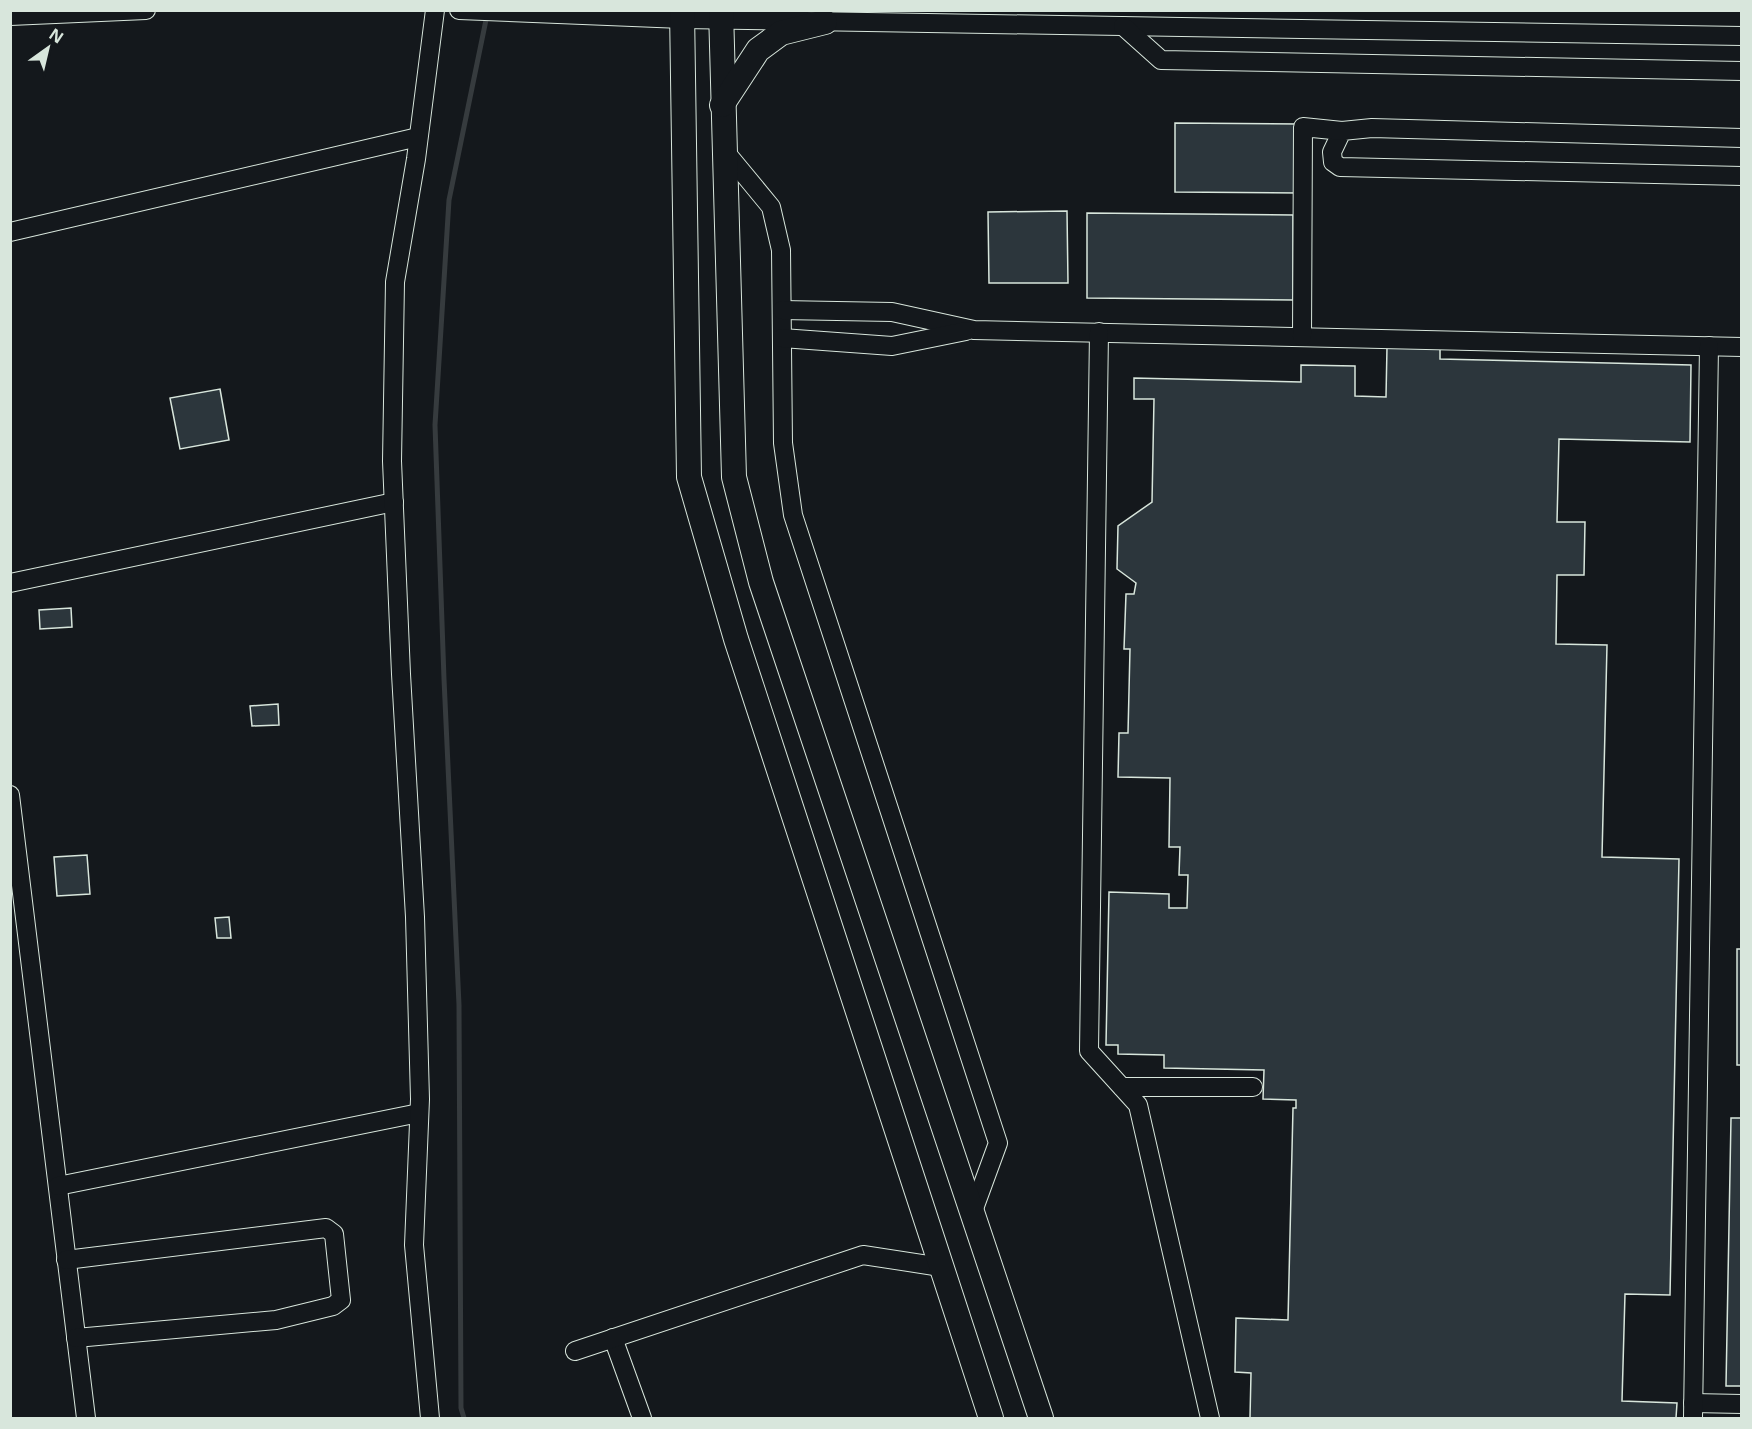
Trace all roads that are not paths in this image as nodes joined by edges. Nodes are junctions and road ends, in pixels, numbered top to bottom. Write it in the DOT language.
graph roads {
  1 [pos="147,10"];
  2 [pos="435,10"];
  3 [pos="459,10"];
  4 [pos="682,15"];
  5 [pos="721,15"];
  6 [pos="10,16"];
  7 [pos="825,22"];
  8 [pos="1123,26"];
  9 [pos="1742,36"];
  10 [pos="1742,71"];
  11 [pos="722,105"];
  12 [pos="1342,131"];
  13 [pos="418,137"];
  14 [pos="1742,138"];
  15 [pos="724,150"];
  16 [pos="1742,176"];
  17 [pos="10,232"];
  18 [pos="782,310"];
  19 [pos="974,330"];
  20 [pos="1099,332"];
  21 [pos="1302,337"];
  22 [pos="782,338"];
  23 [pos="1709,346"];
  24 [pos="1742,346"];
  25 [pos="394,501"];
  26 [pos="10,583"];
  27 [pos="10,795"];
  28 [pos="13,841"];
  29 [pos="1122,1087"];
  30 [pos="1253,1087"];
  31 [pos="420,1113"];
  32 [pos="58,1186"];
  33 [pos="972,1214"];
  34 [pos="66,1260"];
  35 [pos="941,1267"];
  36 [pos="76,1338"];
  37 [pos="613,1338"];
  38 [pos="575,1350"];
  39 [pos="1742,1404"];
  40 [pos="1693,1411"];
  41 [pos="86,1419"];
  42 [pos="430,1419"];
  43 [pos="642,1419"];
  44 [pos="991,1419"];
  45 [pos="1041,1419"];
  46 [pos="1210,1419"];
  1 -- 6 [label="street"];
  2 -- 13 [label="street"];
  3 -- 4 [label="street"];
  4 -- 5 [label="street"];
  4 -- 35 [label="main road"];
  5 -- 7 [label="street"];
  5 -- 11 [label="main road"];
  7 -- 8 [label="street"];
  7 -- 11 [label="main road"];
  8 -- 9 [label="street"];
  8 -- 10 [label="street"];
  11 -- 15 [label="main road"];
  12 -- 14 [label="street"];
  12 -- 16 [label="street"];
  12 -- 21 [label="street"];
  13 -- 17 [label="street"];
  13 -- 25 [label="street"];
  15 -- 18 [label="street"];
  15 -- 33 [label="main road"];
  18 -- 19 [label="street"];
  18 -- 22 [label="street"];
  19 -- 20 [label="street"];
  19 -- 22 [label="street"];
  20 -- 21 [label="street"];
  20 -- 29 [label="street"];
  21 -- 23 [label="street"];
  22 -- 33 [label="street"];
  23 -- 24 [label="street"];
  23 -- 40 [label="street"];
  25 -- 26 [label="street"];
  25 -- 31 [label="street"];
  27 -- 28 [label="street"];
  28 -- 32 [label="street"];
  29 -- 30 [label="street"];
  29 -- 46 [label="street"];
  31 -- 32 [label="street"];
  31 -- 42 [label="street"];
  32 -- 34 [label="street"];
  33 -- 45 [label="main road"];
  34 -- 36 [label="street"];
  34 -- 36 [label="street"];
  35 -- 37 [label="street"];
  35 -- 44 [label="main road"];
  36 -- 41 [label="street"];
  37 -- 38 [label="street"];
  37 -- 43 [label="street"];
  39 -- 40 [label="street"];
}
